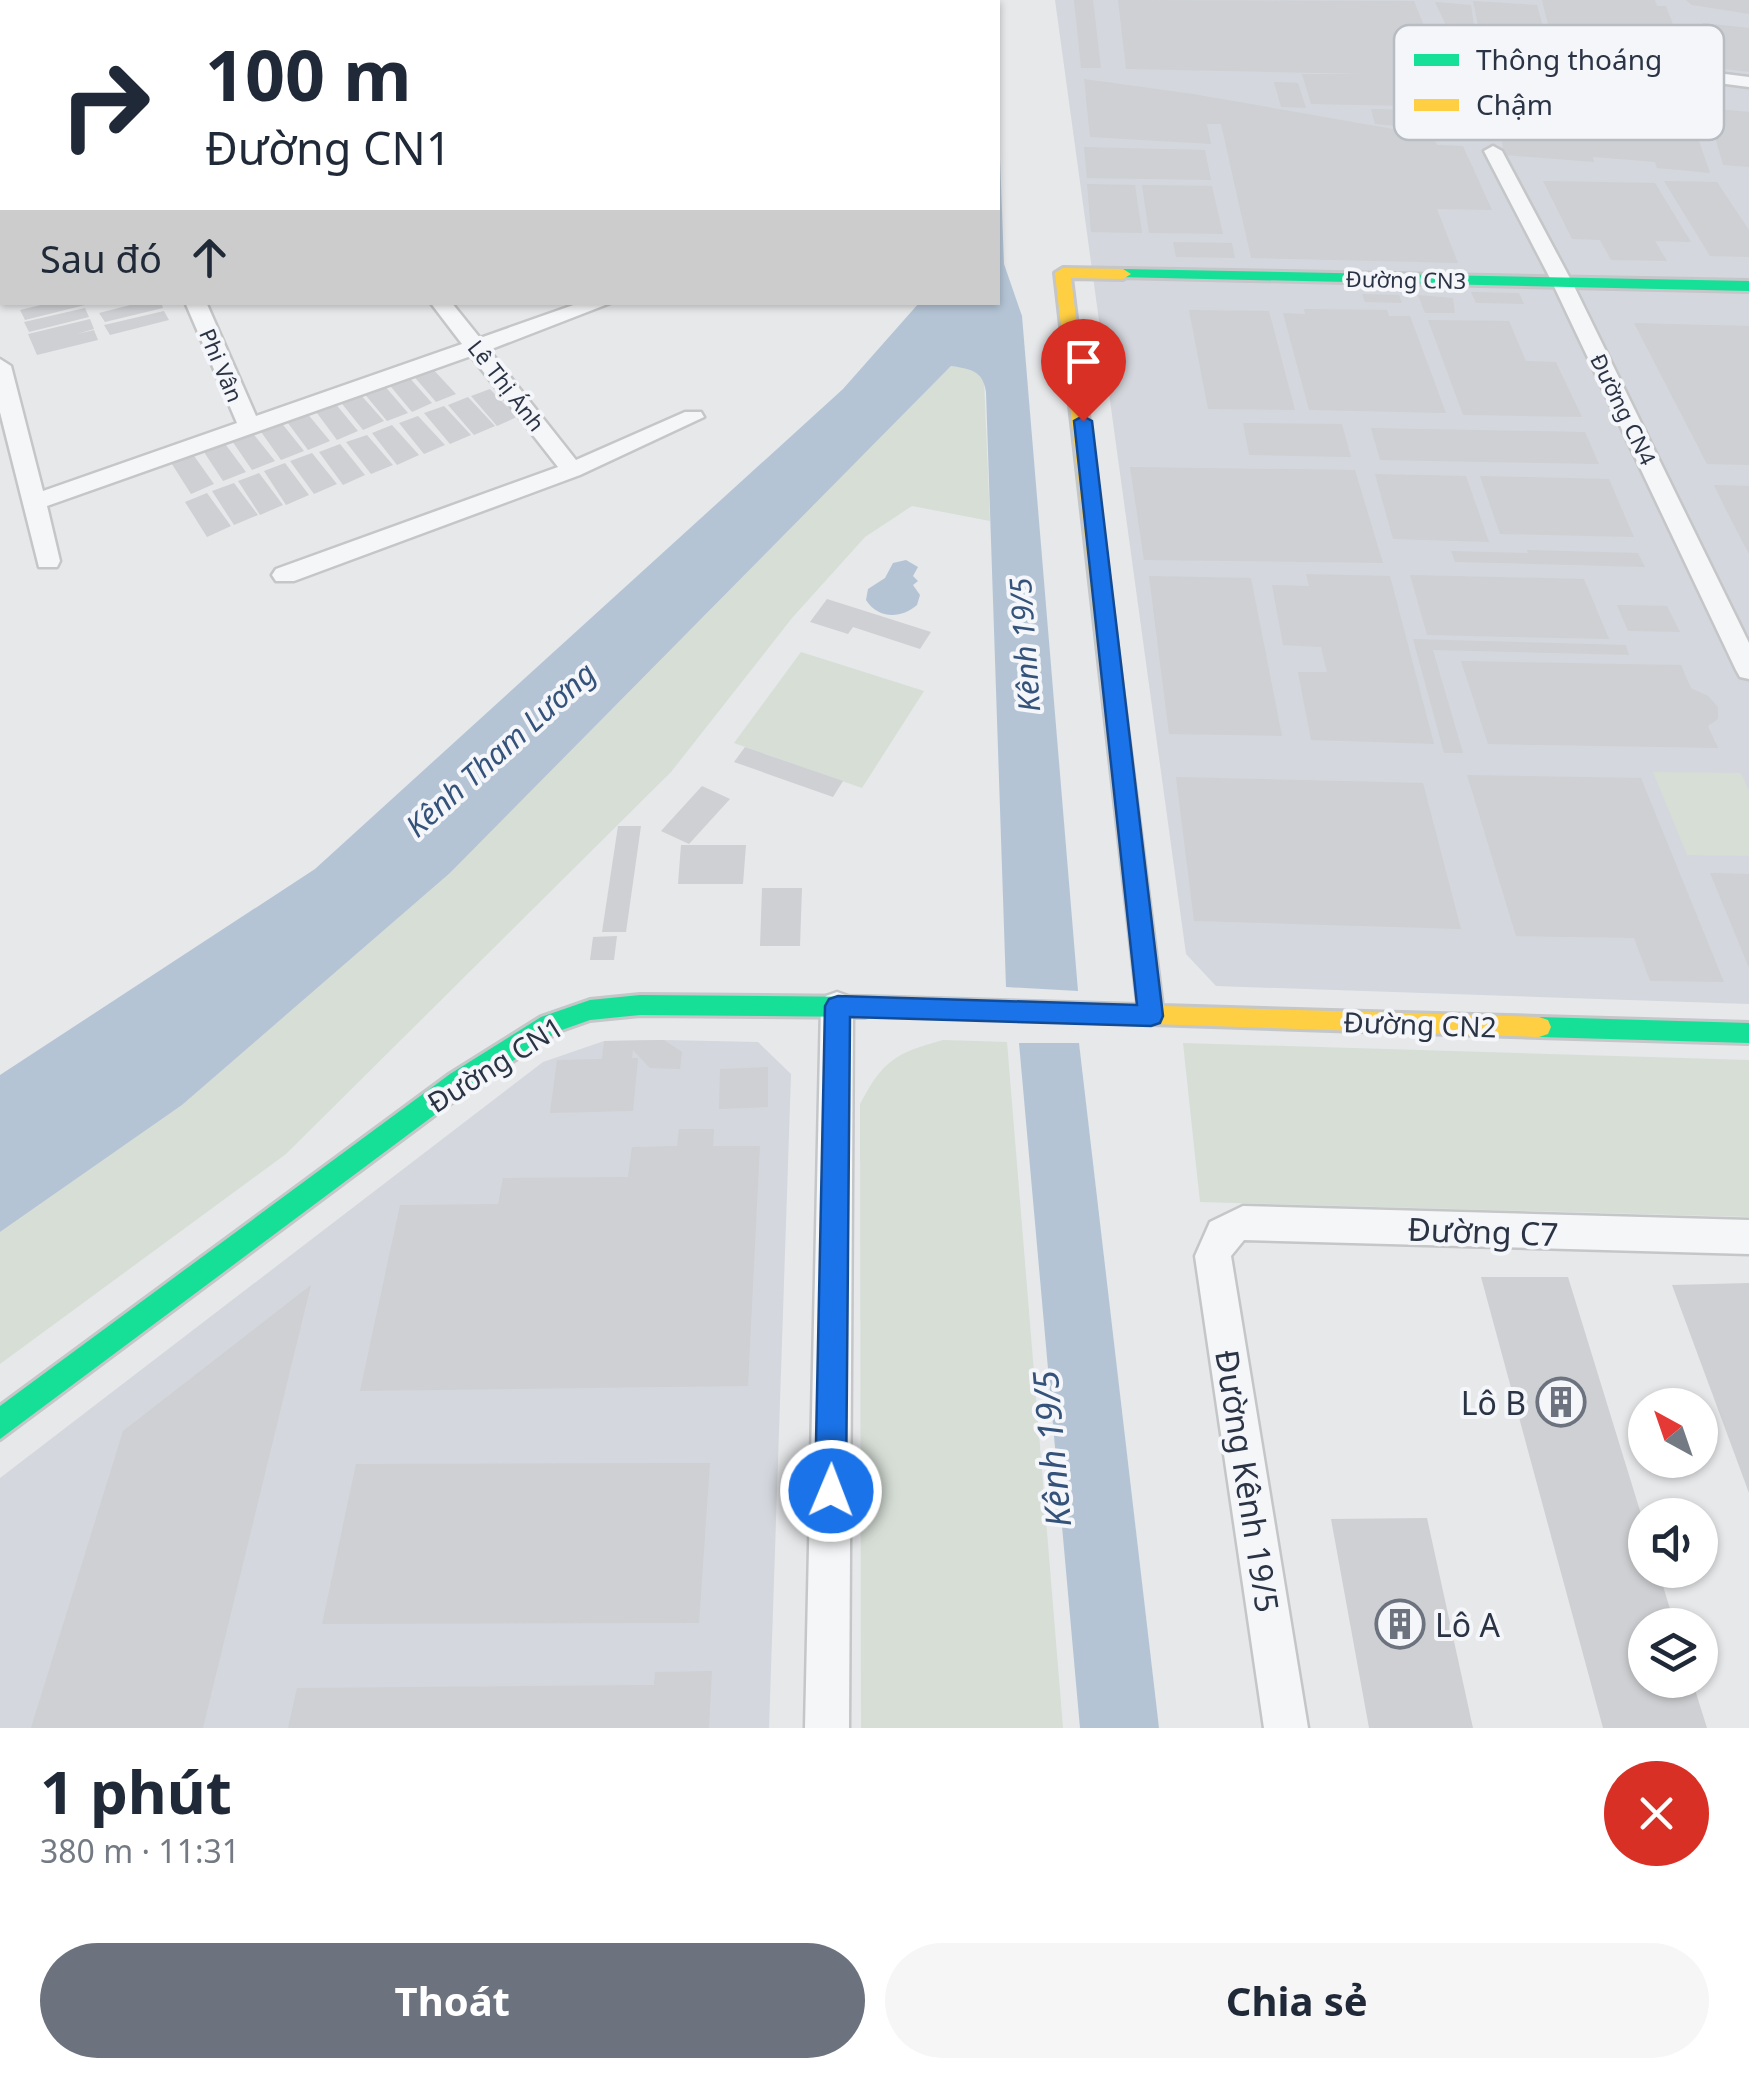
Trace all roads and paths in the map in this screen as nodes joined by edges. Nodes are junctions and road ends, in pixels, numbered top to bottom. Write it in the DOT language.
graph roads {
  1 [pos="1724,79"];
  2 [pos="1749,82"];
  3 [pos="1493,151"];
  4 [pos="1562,282"];
  5 [pos="1749,286"];
  6 [pos="196,305"];
  7 [pos="442,305"];
  8 [pos="595,305"];
  9 [pos="478,348"];
  10 [pos="0,366"];
  11 [pos="693,416"];
  12 [pos="250,428"];
  13 [pos="572,470"];
  14 [pos="32,503"];
  15 [pos="48,561"];
  16 [pos="285,574"];
  17 [pos="1749,670"];
  18 [pos="838,1006"];
  19 [pos="1092,1013"];
  20 [pos="1151,1016"];
  21 [pos="1749,1033"];
  22 [pos="1220,1235"];
  23 [pos="1749,1238"];
  24 [pos="0,1424"];
  25 [pos="828,1728"];
  26 [pos="1286,1728"];
  1 -- 2 [label="street"];
  3 -- 4 [label="street, Đường CN4"];
  4 -- 5 [label="street, Đường CN3"];
  4 -- 17 [label="street, Đường CN4"];
  4 -- 20 [label="street, Đường CN3"];
  6 -- 12 [label="street, Phi Vân"];
  7 -- 9 [label="street, Lê Thị Ánh"];
  8 -- 9 [label="street"];
  9 -- 12 [label="street"];
  9 -- 13 [label="street, Lê Thị Ánh"];
  10 -- 14 [label="street"];
  11 -- 13 [label="street"];
  12 -- 14 [label="street"];
  13 -- 16 [label="street"];
  14 -- 15 [label="street"];
  18 -- 19 [label="street, Đường CN1"];
  18 -- 24 [label="street, Đường CN1"];
  18 -- 25 [label="street"];
  19 -- 20 [label="street, Đường CN2"];
  20 -- 21 [label="street, Đường CN2"];
  22 -- 23 [label="street, Đường C7"];
  22 -- 26 [label="street, Đường Kênh 19/5"];
}
